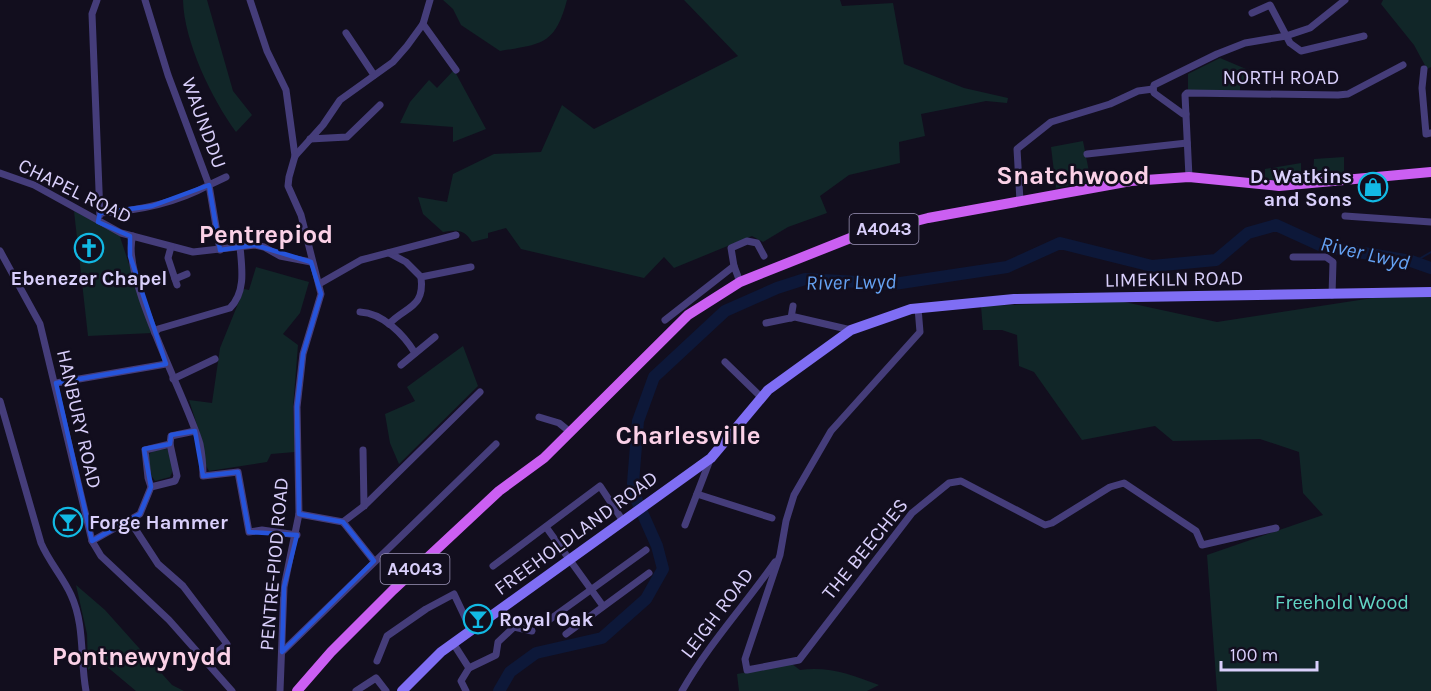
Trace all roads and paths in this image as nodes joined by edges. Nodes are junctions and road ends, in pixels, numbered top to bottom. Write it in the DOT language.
graph roads {
  1 [pos="97,0"];
  2 [pos="145,0"];
  3 [pos="250,0"];
  4 [pos="430,0"];
  5 [pos="1345,0"];
  6 [pos="1272,2"];
  7 [pos="1252,13"];
  8 [pos="423,24"];
  9 [pos="346,33"];
  10 [pos="1286,36"];
  11 [pos="1364,36"];
  12 [pos="1403,65"];
  13 [pos="1424,69"];
  14 [pos="456,70"];
  15 [pos="374,75"];
  16 [pos="1153,89"];
  17 [pos="380,105"];
  18 [pos="1186,114"];
  19 [pos="1431,133"];
  20 [pos="310,139"];
  21 [pos="1187,143"];
  22 [pos="1087,154"];
  23 [pos="295,158"];
  24 [pos="1431,172"];
  25 [pos="0,173"];
  26 [pos="226,177"];
  27 [pos="1189,177"];
  28 [pos="209,185"];
  29 [pos="1020,201"];
  30 [pos="100,213"];
  31 [pos="1345,216"];
  32 [pos="98,222"];
  33 [pos="1431,222"];
  34 [pos="456,235"];
  35 [pos="133,236"];
  36 [pos="171,247"];
  37 [pos="240,247"];
  38 [pos="220,250"];
  39 [pos="0,251"];
  40 [pos="389,253"];
  41 [pos="764,256"];
  42 [pos="1293,257"];
  43 [pos="311,261"];
  44 [pos="734,266"];
  45 [pos="471,267"];
  46 [pos="187,274"];
  47 [pos="421,277"];
  48 [pos="740,282"];
  49 [pos="319,284"];
  50 [pos="1431,292"];
  51 [pos="1332,295"];
  52 [pos="793,306"];
  53 [pos="918,308"];
  54 [pos="360,312"];
  55 [pos="791,318"];
  56 [pos="665,320"];
  57 [pos="766,323"];
  58 [pos="389,324"];
  59 [pos="851,330"];
  60 [pos="155,333"];
  61 [pos="435,337"];
  62 [pos="415,353"];
  63 [pos="215,359"];
  64 [pos="725,362"];
  65 [pos="166,364"];
  66 [pos="401,365"];
  67 [pos="172,379"];
  68 [pos="56,383"];
  69 [pos="480,392"];
  70 [pos="762,398"];
  71 [pos="0,401"];
  72 [pos="539,417"];
  73 [pos="195,431"];
  74 [pos="570,432"];
  75 [pos="170,444"];
  76 [pos="496,444"];
  77 [pos="363,450"];
  78 [pos="711,458"];
  79 [pos="151,487"];
  80 [pos="697,494"];
  81 [pos="364,506"];
  82 [pos="299,514"];
  83 [pos="772,518"];
  84 [pos="130,521"];
  85 [pos="623,521"];
  86 [pos="343,522"];
  87 [pos="685,525"];
  88 [pos="546,527"];
  89 [pos="1276,528"];
  90 [pos="297,535"];
  91 [pos="92,541"];
  92 [pos="646,550"];
  93 [pos="780,555"];
  94 [pos="569,560"];
  95 [pos="374,561"];
  96 [pos="493,566"];
  97 [pos="649,573"];
  98 [pos="590,589"];
  99 [pos="603,606"];
  100 [pos="549,620"];
  101 [pos="471,630"];
  102 [pos="532,631"];
  103 [pos="566,634"];
  104 [pos="453,643"];
  105 [pos="282,652"];
  106 [pos="207,661"];
  107 [pos="377,661"];
  108 [pos="469,668"];
  109 [pos="87,691"];
  110 [pos="232,691"];
  111 [pos="280,691"];
  112 [pos="297,691"];
  113 [pos="356,691"];
  114 [pos="386,691"];
  115 [pos="402,691"];
  116 [pos="466,691"];
  117 [pos="682,691"];
  1 -- 30 [label="street"];
  2 -- 28 [label="street, WAUNDDU"];
  3 -- 23 [label="street"];
  4 -- 8 [label="street, PENTRE-PIOD ROAD"];
  5 -- 10 [label="street"];
  6 -- 7 [label="street"];
  6 -- 10 [label="street"];
  8 -- 14 [label="street"];
  8 -- 15 [label="street, PENTRE-PIOD ROAD"];
  9 -- 15 [label="street"];
  10 -- 11 [label="street"];
  10 -- 16 [label="street"];
  12 -- 18 [label="street, NORTH ROAD"];
  13 -- 19 [label="street"];
  15 -- 20 [label="street, PENTRE-PIOD ROAD"];
  16 -- 18 [label="street"];
  16 -- 29 [label="street"];
  17 -- 20 [label="street"];
  18 -- 21 [label="street"];
  20 -- 23 [label="street, PENTRE-PIOD ROAD"];
  21 -- 22 [label="street"];
  21 -- 27 [label="street"];
  23 -- 43 [label="street, PENTRE-PIOD ROAD"];
  24 -- 27 [label="main road, A4043"];
  25 -- 32 [label="street, CHAPEL ROAD"];
  26 -- 28 [label="street"];
  27 -- 29 [label="main road, A4043"];
  28 -- 30 [label="street, WAUNDDU"];
  28 -- 38 [label="street"];
  29 -- 48 [label="main road, A4043"];
  30 -- 32 [label="street"];
  31 -- 33 [label="street"];
  32 -- 35 [label="street, CHAPEL ROAD"];
  34 -- 40 [label="street"];
  35 -- 36 [label="street, CHAPEL ROAD"];
  35 -- 60 [label="street"];
  36 -- 38 [label="street, CHAPEL ROAD"];
  36 -- 46 [label="street"];
  37 -- 38 [label="street, CHAPEL ROAD"];
  37 -- 43 [label="street, CHAPEL ROAD"];
  37 -- 60 [label="street"];
  39 -- 68 [label="street, HANBURY ROAD"];
  40 -- 47 [label="street"];
  40 -- 49 [label="street"];
  41 -- 44 [label="street"];
  42 -- 51 [label="street"];
  43 -- 49 [label="street, PENTRE-PIOD ROAD"];
  44 -- 48 [label="street"];
  44 -- 56 [label="street"];
  45 -- 47 [label="street"];
  47 -- 58 [label="street"];
  48 -- 74 [label="main road, A4043"];
  49 -- 82 [label="street, PENTRE-PIOD ROAD"];
  50 -- 51 [label="main road, LIMEKILN ROAD"];
  51 -- 53 [label="main road, LIMEKILN ROAD"];
  52 -- 55 [label="street"];
  53 -- 59 [label="main road, FREEHOLDLAND ROAD"];
  53 -- 93 [label="street"];
  54 -- 58 [label="street"];
  55 -- 57 [label="street"];
  55 -- 59 [label="street"];
  58 -- 62 [label="street"];
  59 -- 70 [label="main road, FREEHOLDLAND ROAD"];
  60 -- 65 [label="street"];
  61 -- 62 [label="street"];
  62 -- 66 [label="street"];
  63 -- 67 [label="street"];
  64 -- 70 [label="street"];
  65 -- 67 [label="street"];
  65 -- 68 [label="street"];
  67 -- 73 [label="street"];
  68 -- 91 [label="street, HANBURY ROAD"];
  69 -- 81 [label="street"];
  70 -- 78 [label="main road, FREEHOLDLAND ROAD"];
  71 -- 109 [label="street"];
  72 -- 74 [label="street"];
  73 -- 75 [label="street"];
  73 -- 90 [label="street"];
  74 -- 112 [label="main road, A4043"];
  75 -- 79 [label="street"];
  75 -- 79 [label="street"];
  76 -- 95 [label="street"];
  77 -- 81 [label="street"];
  78 -- 80 [label="street"];
  78 -- 85 [label="main road, FREEHOLDLAND ROAD"];
  79 -- 84 [label="street"];
  80 -- 83 [label="street"];
  80 -- 87 [label="street"];
  81 -- 86 [label="street"];
  82 -- 86 [label="street"];
  82 -- 90 [label="street, PENTRE-PIOD ROAD"];
  84 -- 91 [label="street"];
  84 -- 106 [label="street"];
  85 -- 88 [label="street"];
  85 -- 94 [label="main road, FREEHOLDLAND ROAD"];
  86 -- 95 [label="street"];
  88 -- 94 [label="street"];
  88 -- 96 [label="street"];
  89 -- 93 [label="street, THE BEECHES"];
  90 -- 105 [label="street, PENTRE-PIOD ROAD"];
  91 -- 106 [label="street, HANBURY ROAD"];
  92 -- 98 [label="street"];
  93 -- 117 [label="street, LEIGH ROAD"];
  94 -- 98 [label="street"];
  94 -- 101 [label="main road, FREEHOLDLAND ROAD"];
  95 -- 105 [label="street"];
  97 -- 99 [label="street"];
  98 -- 99 [label="street"];
  98 -- 100 [label="street"];
  99 -- 103 [label="street"];
  101 -- 104 [label="main road, FREEHOLDLAND ROAD"];
  101 -- 107 [label="street"];
  102 -- 108 [label="street"];
  104 -- 108 [label="street"];
  104 -- 115 [label="main road, FREEHOLDLAND ROAD"];
  105 -- 111 [label="street, PENTRE-PIOD ROAD"];
  106 -- 110 [label="street, HANBURY ROAD"];
  108 -- 116 [label="street"];
  113 -- 114 [label="street"];
}
